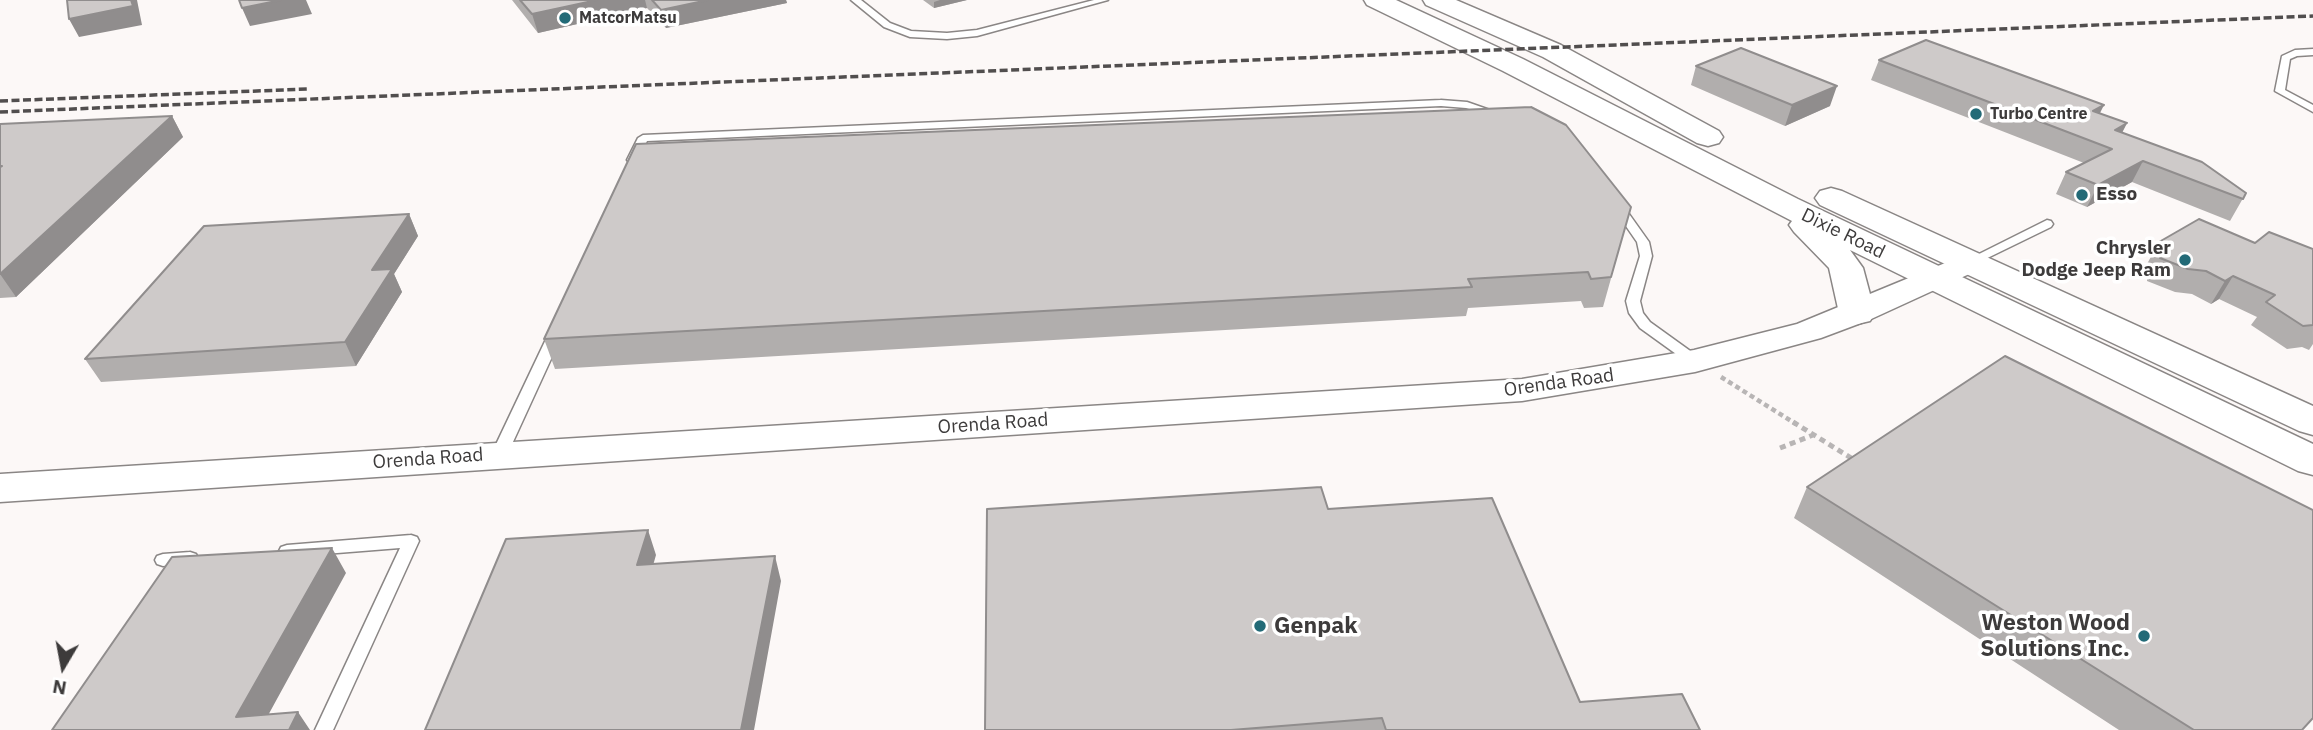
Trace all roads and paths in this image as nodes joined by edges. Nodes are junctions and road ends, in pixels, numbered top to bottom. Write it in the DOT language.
graph roads {
  1 [pos="855,0"];
  2 [pos="1104,0"];
  3 [pos="1376,0"];
  4 [pos="1435,0"];
  5 [pos="2313,52"];
  6 [pos="2313,109"];
  7 [pos="1516,122"];
  8 [pos="627,175"];
  9 [pos="1610,195"];
  10 [pos="1787,206"];
  11 [pos="2047,224"];
  12 [pos="1951,271"];
  13 [pos="1857,313"];
  14 [pos="561,320"];
  15 [pos="1695,362"];
  16 [pos="2313,422"];
  17 [pos="1814,434"];
  18 [pos="1780,448"];
  19 [pos="499,454"];
  20 [pos="2313,461"];
  21 [pos="1860,463"];
  22 [pos="0,488"];
  23 [pos="273,552"];
  24 [pos="205,557"];
  25 [pos="163,561"];
  26 [pos="324,729"];
  1 -- 2 [label="lane"];
  3 -- 10 [label="main road, Dixie Road"];
  4 -- 12 [label="main road, Dixie Road"];
  5 -- 6 [label="lane"];
  7 -- 8 [label="lane"];
  9 -- 15 [label="lane"];
  10 -- 12 [label="main road, Dixie Road"];
  10 -- 13 [label="main road"];
  11 -- 12 [label="lane"];
  12 -- 13 [label="street, Orenda Road"];
  12 -- 16 [label="main road, Dixie Road"];
  12 -- 20 [label="main road, Dixie Road"];
  13 -- 15 [label="street, Orenda Road"];
  14 -- 19 [label="lane"];
  15 -- 17 [label="path"];
  15 -- 19 [label="street, Orenda Road"];
  17 -- 18 [label="path"];
  17 -- 21 [label="path"];
  19 -- 22 [label="street, Orenda Road"];
  23 -- 26 [label="lane"];
  24 -- 25 [label="lane"];
}
